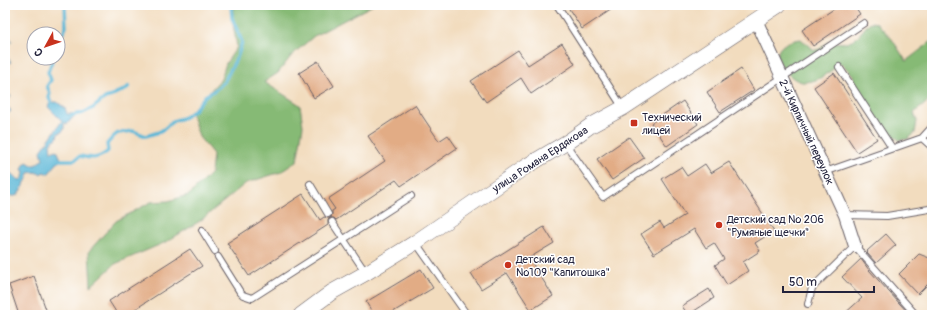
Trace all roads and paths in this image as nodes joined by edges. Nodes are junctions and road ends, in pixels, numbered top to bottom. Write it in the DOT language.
graph roads {
  1 [pos="556,5"];
  2 [pos="779,5"];
  3 [pos="756,20"];
  4 [pos="864,23"];
  5 [pos="839,67"];
  6 [pos="782,78"];
  7 [pos="622,108"];
  8 [pos="932,127"];
  9 [pos="922,138"];
  10 [pos="565,143"];
  11 [pos="932,147"];
  12 [pos="892,148"];
  13 [pos="826,172"];
  14 [pos="310,184"];
  15 [pos="411,196"];
  16 [pos="932,207"];
  17 [pos="328,214"];
  18 [pos="845,215"];
  19 [pos="332,222"];
  20 [pos="202,230"];
  21 [pos="343,240"];
  22 [pos="416,242"];
  23 [pos="855,246"];
  24 [pos="366,273"];
  25 [pos="808,304"];
  26 [pos="301,315"];
  27 [pos="467,315"];
  28 [pos="916,315"];
  1 -- 7 [label="lane"];
  2 -- 3 [label="street, улица Романа Ердякова"];
  3 -- 6 [label="street, 2-й Кирпичный переулок"];
  3 -- 7 [label="street, улица Романа Ердякова"];
  4 -- 6 [label="lane"];
  5 -- 12 [label="lane"];
  6 -- 10 [label="lane"];
  6 -- 13 [label="street, 2-й Кирпичный переулок"];
  7 -- 10 [label="street, улица Романа Ердякова"];
  8 -- 9 [label="lane"];
  9 -- 11 [label="lane"];
  9 -- 12 [label="lane"];
  10 -- 22 [label="street, улица Романа Ердякова"];
  12 -- 13 [label="lane"];
  13 -- 18 [label="street, 2-й Кирпичный переулок"];
  14 -- 17 [label="lane"];
  15 -- 21 [label="lane"];
  16 -- 18 [label="lane"];
  18 -- 23 [label="street, 2-й Кирпичный переулок"];
  19 -- 21 [label="lane"];
  20 -- 21 [label="lane"];
  21 -- 24 [label="lane"];
  22 -- 24 [label="street, улица Романа Ердякова"];
  22 -- 27 [label="lane"];
  23 -- 25 [label="lane"];
  23 -- 28 [label="lane"];
  24 -- 26 [label="street, улица Романа Ердякова"];
}
